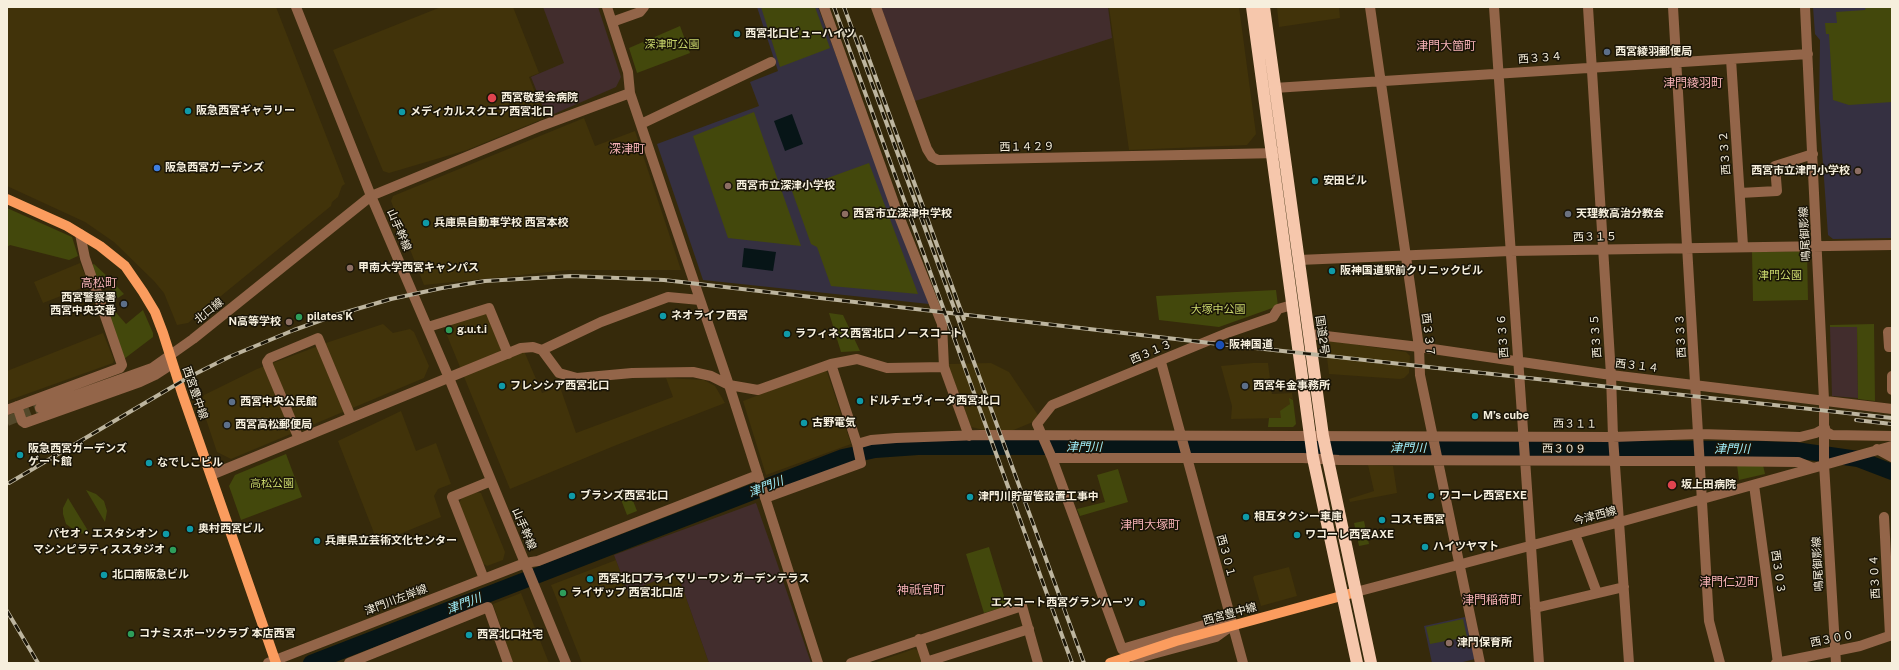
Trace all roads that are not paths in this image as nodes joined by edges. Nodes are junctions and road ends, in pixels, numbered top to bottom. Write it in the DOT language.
graph roads {
  1 [pos="296,7"];
  2 [pos="607,7"];
  3 [pos="644,7"];
  4 [pos="824,7"];
  5 [pos="876,7"];
  6 [pos="1252,7"];
  7 [pos="1264,7"];
  8 [pos="1370,7"];
  9 [pos="1494,7"];
  10 [pos="1588,7"];
  11 [pos="1673,7"];
  12 [pos="1805,7"];
  13 [pos="612,22"];
  14 [pos="1808,54"];
  15 [pos="1731,59"];
  16 [pos="771,62"];
  17 [pos="1676,62"];
  18 [pos="1592,67"];
  19 [pos="1498,73"];
  20 [pos="1380,81"];
  21 [pos="1274,88"];
  22 [pos="630,93"];
  23 [pos="641,124"];
  24 [pos="1278,153"];
  25 [pos="1813,154"];
  26 [pos="1740,193"];
  27 [pos="371,196"];
  28 [pos="7,199"];
  29 [pos="80,234"];
  30 [pos="1892,244"];
  31 [pos="1817,245"];
  32 [pos="1743,246"];
  33 [pos="1688,247"];
  34 [pos="1602,249"];
  35 [pos="1510,251"];
  36 [pos="1404,254"];
  37 [pos="1299,260"];
  38 [pos="700,300"];
  39 [pos="1292,305"];
  40 [pos="428,327"];
  41 [pos="1892,332"];
  42 [pos="1309,334"];
  43 [pos="1419,347"];
  44 [pos="1892,347"];
  45 [pos="542,350"];
  46 [pos="508,354"];
  47 [pos="171,359"];
  48 [pos="1161,362"];
  49 [pos="1517,362"];
  50 [pos="830,364"];
  51 [pos="944,367"];
  52 [pos="1611,375"];
  53 [pos="1892,376"];
  54 [pos="449,378"];
  55 [pos="729,385"];
  56 [pos="1696,385"];
  57 [pos="1892,390"];
  58 [pos="1824,400"];
  59 [pos="12,408"];
  60 [pos="40,408"];
  61 [pos="1892,409"];
  62 [pos="351,417"];
  63 [pos="1825,430"];
  64 [pos="1700,434"];
  65 [pos="969,436"];
  66 [pos="1522,436"];
  67 [pos="1892,436"];
  68 [pos="1613,437"];
  69 [pos="1324,438"];
  70 [pos="1434,438"];
  71 [pos="299,439"];
  72 [pos="1042,439"];
  73 [pos="1183,439"];
  74 [pos="1311,439"];
  75 [pos="857,444"];
  76 [pos="1892,446"];
  77 [pos="1873,450"];
  78 [pos="1051,457"];
  79 [pos="1188,457"];
  80 [pos="1313,457"];
  81 [pos="1327,457"];
  82 [pos="1892,457"];
  83 [pos="1438,458"];
  84 [pos="1701,459"];
  85 [pos="1525,460"];
  86 [pos="1616,461"];
  87 [pos="1824,462"];
  88 [pos="1813,468"];
  89 [pos="211,475"];
  90 [pos="759,479"];
  91 [pos="491,481"];
  92 [pos="1754,485"];
  93 [pos="764,495"];
  94 [pos="1703,498"];
  95 [pos="1884,517"];
  96 [pos="1620,522"];
  97 [pos="1575,534"];
  98 [pos="1532,545"];
  99 [pos="1459,564"];
  100 [pos="527,567"];
  101 [pos="484,579"];
  102 [pos="1624,587"];
  103 [pos="1356,592"];
  104 [pos="1597,593"];
  105 [pos="1343,596"];
  106 [pos="1535,608"];
  107 [pos="1232,626"];
  108 [pos="1029,629"];
  109 [pos="1891,636"];
  110 [pos="919,639"];
  111 [pos="1835,650"];
  112 [pos="273,662"];
  113 [pos="1116,662"];
  114 [pos="349,663"];
  115 [pos="508,663"];
  116 [pos="566,663"];
  117 [pos="818,663"];
  118 [pos="850,663"];
  119 [pos="927,663"];
  120 [pos="1038,663"];
  121 [pos="1136,663"];
  122 [pos="1243,663"];
  123 [pos="1357,663"];
  124 [pos="1371,663"];
  125 [pos="1480,663"];
  126 [pos="1539,663"];
  127 [pos="1630,663"];
  128 [pos="1718,663"];
  129 [pos="1777,663"];
  130 [pos="1836,663"];
  1 -- 27 [label="street, 山手幹線"];
  2 -- 13 [label="street"];
  3 -- 13 [label="street"];
  4 -- 51 [label="street"];
  5 -- 24 [label="street, 西１４２９"];
  6 -- 24 [label="highway, 国道2号"];
  7 -- 21 [label="highway, 国道2号"];
  8 -- 20 [label="street, 西３３７"];
  9 -- 19 [label="street, 西３３６"];
  10 -- 18 [label="street, 西３３５"];
  11 -- 17 [label="street, 西３３３"];
  12 -- 14 [label="street, 鳴尾御影線"];
  13 -- 22 [label="street"];
  14 -- 15 [label="street, 西３３４"];
  14 -- 25 [label="street, 鳴尾御影線"];
  15 -- 17 [label="street, 西３３４"];
  15 -- 26 [label="street, 西３３２"];
  16 -- 23 [label="street"];
  17 -- 18 [label="street, 西３３４"];
  17 -- 33 [label="street, 西３３３"];
  18 -- 19 [label="street, 西３３４"];
  18 -- 34 [label="street, 西３３５"];
  19 -- 20 [label="street, 西３３４"];
  19 -- 35 [label="street, 西３３６"];
  20 -- 21 [label="street, 西３３４"];
  20 -- 36 [label="street, 西３３７"];
  21 -- 24 [label="highway, 国道2号"];
  22 -- 23 [label="street"];
  22 -- 27 [label="street, 北口線"];
  23 -- 38 [label="street"];
  24 -- 37 [label="highway, 国道2号"];
  24 -- 39 [label="highway, 国道2号"];
  25 -- 26 [label="street"];
  25 -- 31 [label="street, 鳴尾御影線"];
  26 -- 32 [label="street, 西３３２"];
  27 -- 40 [label="street, 山手幹線"];
  27 -- 47 [label="street, 北口線"];
  28 -- 29 [label="main road, 西宮豊中線"];
  29 -- 47 [label="main road, 西宮豊中線"];
  29 -- 59 [label="street"];
  30 -- 31 [label="street, 西３１５"];
  31 -- 32 [label="street, 西３１５"];
  31 -- 58 [label="street, 鳴尾御影線"];
  32 -- 33 [label="street, 西３１５"];
  33 -- 34 [label="street, 西３１５"];
  33 -- 56 [label="street, 西３３３"];
  34 -- 35 [label="street, 西３１５"];
  34 -- 52 [label="street, 西３３５"];
  35 -- 36 [label="street, 西３１５"];
  35 -- 49 [label="street, 西３３６"];
  36 -- 37 [label="street, 西３１５"];
  36 -- 43 [label="street, 西３３７"];
  37 -- 42 [label="highway, 国道2号"];
  38 -- 45 [label="street"];
  38 -- 55 [label="street"];
  39 -- 48 [label="street, 西３１３"];
  39 -- 74 [label="highway, 国道2号"];
  40 -- 46 [label="street"];
  40 -- 54 [label="street, 山手幹線"];
  41 -- 44 [label="street"];
  42 -- 43 [label="street, 西３１４"];
  42 -- 69 [label="highway, 国道2号"];
  43 -- 49 [label="street, 西３１４"];
  43 -- 70 [label="street, 西３３７"];
  45 -- 46 [label="street"];
  45 -- 55 [label="street"];
  46 -- 54 [label="street"];
  47 -- 59 [label="street"];
  47 -- 60 [label="street, 北口線"];
  47 -- 89 [label="main road, 西宮豊中線"];
  48 -- 72 [label="street, 西３１３"];
  48 -- 73 [label="street, 西３０１"];
  49 -- 52 [label="street, 西３１４"];
  49 -- 66 [label="street, 西３３６"];
  50 -- 51 [label="street"];
  50 -- 55 [label="street"];
  50 -- 75 [label="street"];
  51 -- 65 [label="street"];
  52 -- 56 [label="street, 西３１４"];
  52 -- 68 [label="street, 西３３５"];
  53 -- 57 [label="street"];
  54 -- 62 [label="street"];
  54 -- 91 [label="street, 山手幹線"];
  55 -- 90 [label="street"];
  56 -- 58 [label="street, 西３１４"];
  56 -- 64 [label="street, 西３３３"];
  58 -- 61 [label="street, 西３１４"];
  58 -- 63 [label="street, 鳴尾御影線"];
  62 -- 71 [label="street"];
  62 -- 71 [label="street"];
  63 -- 64 [label="street, 西３１１"];
  63 -- 67 [label="street"];
  63 -- 87 [label="street, 鳴尾御影線"];
  64 -- 68 [label="street, 西３１１"];
  64 -- 84 [label="street, 西３３３"];
  65 -- 72 [label="street, 西３１１"];
  65 -- 75 [label="street, 西３１１"];
  66 -- 68 [label="street, 西３１１"];
  66 -- 70 [label="street, 西３１１"];
  66 -- 85 [label="street, 西３３６"];
  68 -- 86 [label="street, 西３３５"];
  69 -- 70 [label="street, 西３１１"];
  69 -- 74 [label="street, 西３１１"];
  69 -- 81 [label="highway, 国道2号"];
  70 -- 83 [label="street, 西３３７"];
  71 -- 89 [label="street"];
  72 -- 73 [label="street, 西３１１"];
  72 -- 78 [label="street"];
  73 -- 74 [label="street, 西３１１"];
  73 -- 79 [label="street, 西３０１"];
  74 -- 80 [label="highway, 国道2号"];
  75 -- 93 [label="street"];
  76 -- 77 [label="street"];
  77 -- 82 [label="street"];
  77 -- 87 [label="street, 今津西線"];
  78 -- 79 [label="street, 西３０９"];
  78 -- 107 [label="street"];
  79 -- 80 [label="street, 西３０９"];
  79 -- 107 [label="street, 西３０１"];
  80 -- 81 [label="street, 西３０９"];
  80 -- 105 [label="highway, 国道2号"];
  81 -- 83 [label="street, 西３０９"];
  81 -- 103 [label="highway, 国道2号"];
  83 -- 85 [label="street, 西３０９"];
  83 -- 99 [label="street, 西３３７"];
  84 -- 86 [label="street, 西３０９"];
  84 -- 88 [label="street, 西３０９"];
  84 -- 94 [label="street, 西３３３"];
  85 -- 86 [label="street, 西３０９"];
  85 -- 98 [label="street, 西３３６"];
  86 -- 96 [label="street, 西３３５"];
  87 -- 88 [label="street, 今津西線"];
  87 -- 111 [label="street, 鳴尾御影線"];
  88 -- 92 [label="street, 今津西線"];
  89 -- 112 [label="main road, 西宮豊中線"];
  90 -- 93 [label="street"];
  90 -- 100 [label="street, 津門川左岸線"];
  91 -- 100 [label="street, 山手幹線"];
  91 -- 101 [label="street"];
  92 -- 94 [label="street, 今津西線"];
  92 -- 129 [label="street, 西３０３"];
  93 -- 117 [label="street"];
  94 -- 96 [label="street, 今津西線"];
  94 -- 128 [label="street, 西３３３"];
  95 -- 109 [label="street, 西３０４"];
  96 -- 97 [label="street, 今津西線"];
  96 -- 102 [label="street, 西３３５"];
  97 -- 98 [label="street, 今津西線"];
  97 -- 104 [label="street"];
  98 -- 99 [label="street, 今津西線"];
  98 -- 106 [label="street, 西３３６"];
  99 -- 103 [label="street, 今津西線"];
  99 -- 125 [label="street, 西３３７"];
  100 -- 101 [label="street, 津門川左岸線"];
  100 -- 116 [label="street, 山手幹線"];
  101 -- 112 [label="street, 津門川左岸線"];
  102 -- 104 [label="street"];
  102 -- 127 [label="street, 西３３５"];
  103 -- 105 [label="main road, 西宮豊中線"];
  103 -- 124 [label="highway, 国道2号"];
  104 -- 106 [label="street"];
  105 -- 107 [label="main road, 西宮豊中線"];
  105 -- 123 [label="highway, 国道2号"];
  106 -- 126 [label="street, 西３３６"];
  107 -- 113 [label="main road, 西宮豊中線"];
  107 -- 121 [label="street"];
  107 -- 122 [label="street, 西３０１"];
  108 -- 110 [label="street"];
  108 -- 119 [label="street"];
  108 -- 120 [label="street"];
  109 -- 111 [label="street, 西３００"];
  110 -- 118 [label="street"];
  110 -- 119 [label="street"];
  111 -- 129 [label="street, 西３００"];
  111 -- 130 [label="street, 鳴尾御影線"];
  114 -- 115 [label="street"];
}
